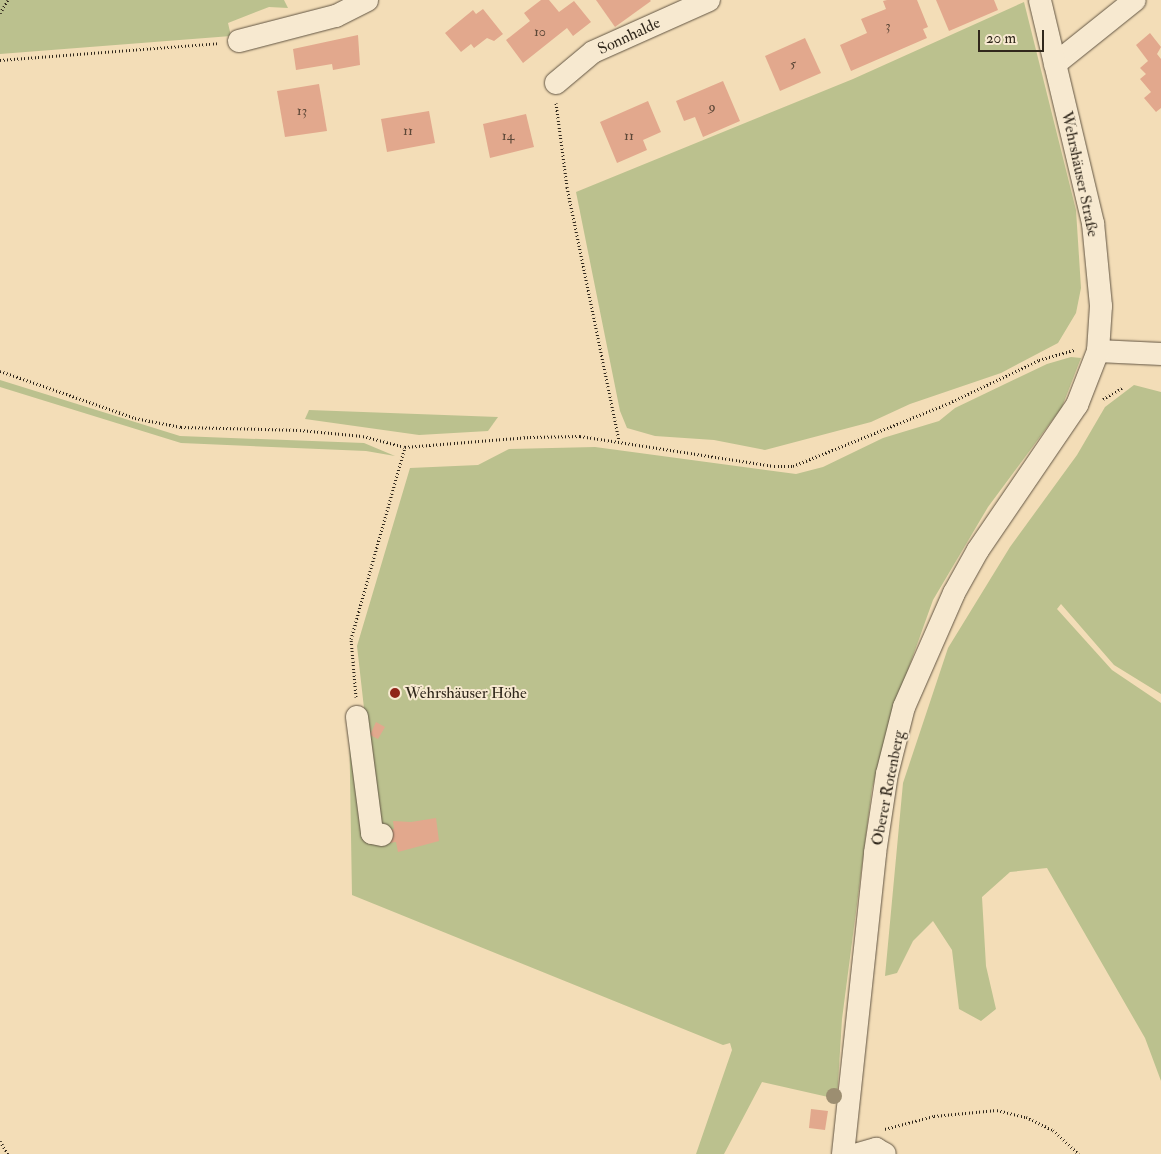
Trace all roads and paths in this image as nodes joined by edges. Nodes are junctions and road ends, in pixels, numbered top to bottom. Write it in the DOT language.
graph roads {
  1 [pos="8,0"];
  2 [pos="367,0"];
  3 [pos="710,0"];
  4 [pos="1040,0"];
  5 [pos="1135,0"];
  6 [pos="0,13"];
  7 [pos="240,41"];
  8 [pos="0,60"];
  9 [pos="1055,64"];
  10 [pos="556,83"];
  11 [pos="1098,351"];
  12 [pos="1161,354"];
  13 [pos="0,371"];
  14 [pos="1122,388"];
  15 [pos="1098,408"];
  16 [pos="619,440"];
  17 [pos="405,448"];
  18 [pos="357,717"];
  19 [pos="382,835"];
  20 [pos="883,1129"];
  21 [pos="0,1141"];
  22 [pos="8,1154"];
  23 [pos="844,1154"];
  24 [pos="858,1154"];
  25 [pos="885,1154"];
  26 [pos="1079,1154"];
  1 -- 6 [label="path"];
  2 -- 7 [label="street"];
  3 -- 10 [label="street, Sonnhalde"];
  4 -- 9 [label="street, Wehrshäuser Straße"];
  5 -- 9 [label="street"];
  7 -- 8 [label="path"];
  9 -- 11 [label="street, Wehrshäuser Straße"];
  10 -- 16 [label="path"];
  11 -- 12 [label="street"];
  11 -- 16 [label="path"];
  11 -- 23 [label="street, Oberer Rotenberg"];
  13 -- 17 [label="path"];
  14 -- 15 [label="path"];
  16 -- 17 [label="path"];
  17 -- 18 [label="path"];
  18 -- 19 [label="street"];
  20 -- 26 [label="path"];
  21 -- 22 [label="path"];
  24 -- 25 [label="street"];
}
